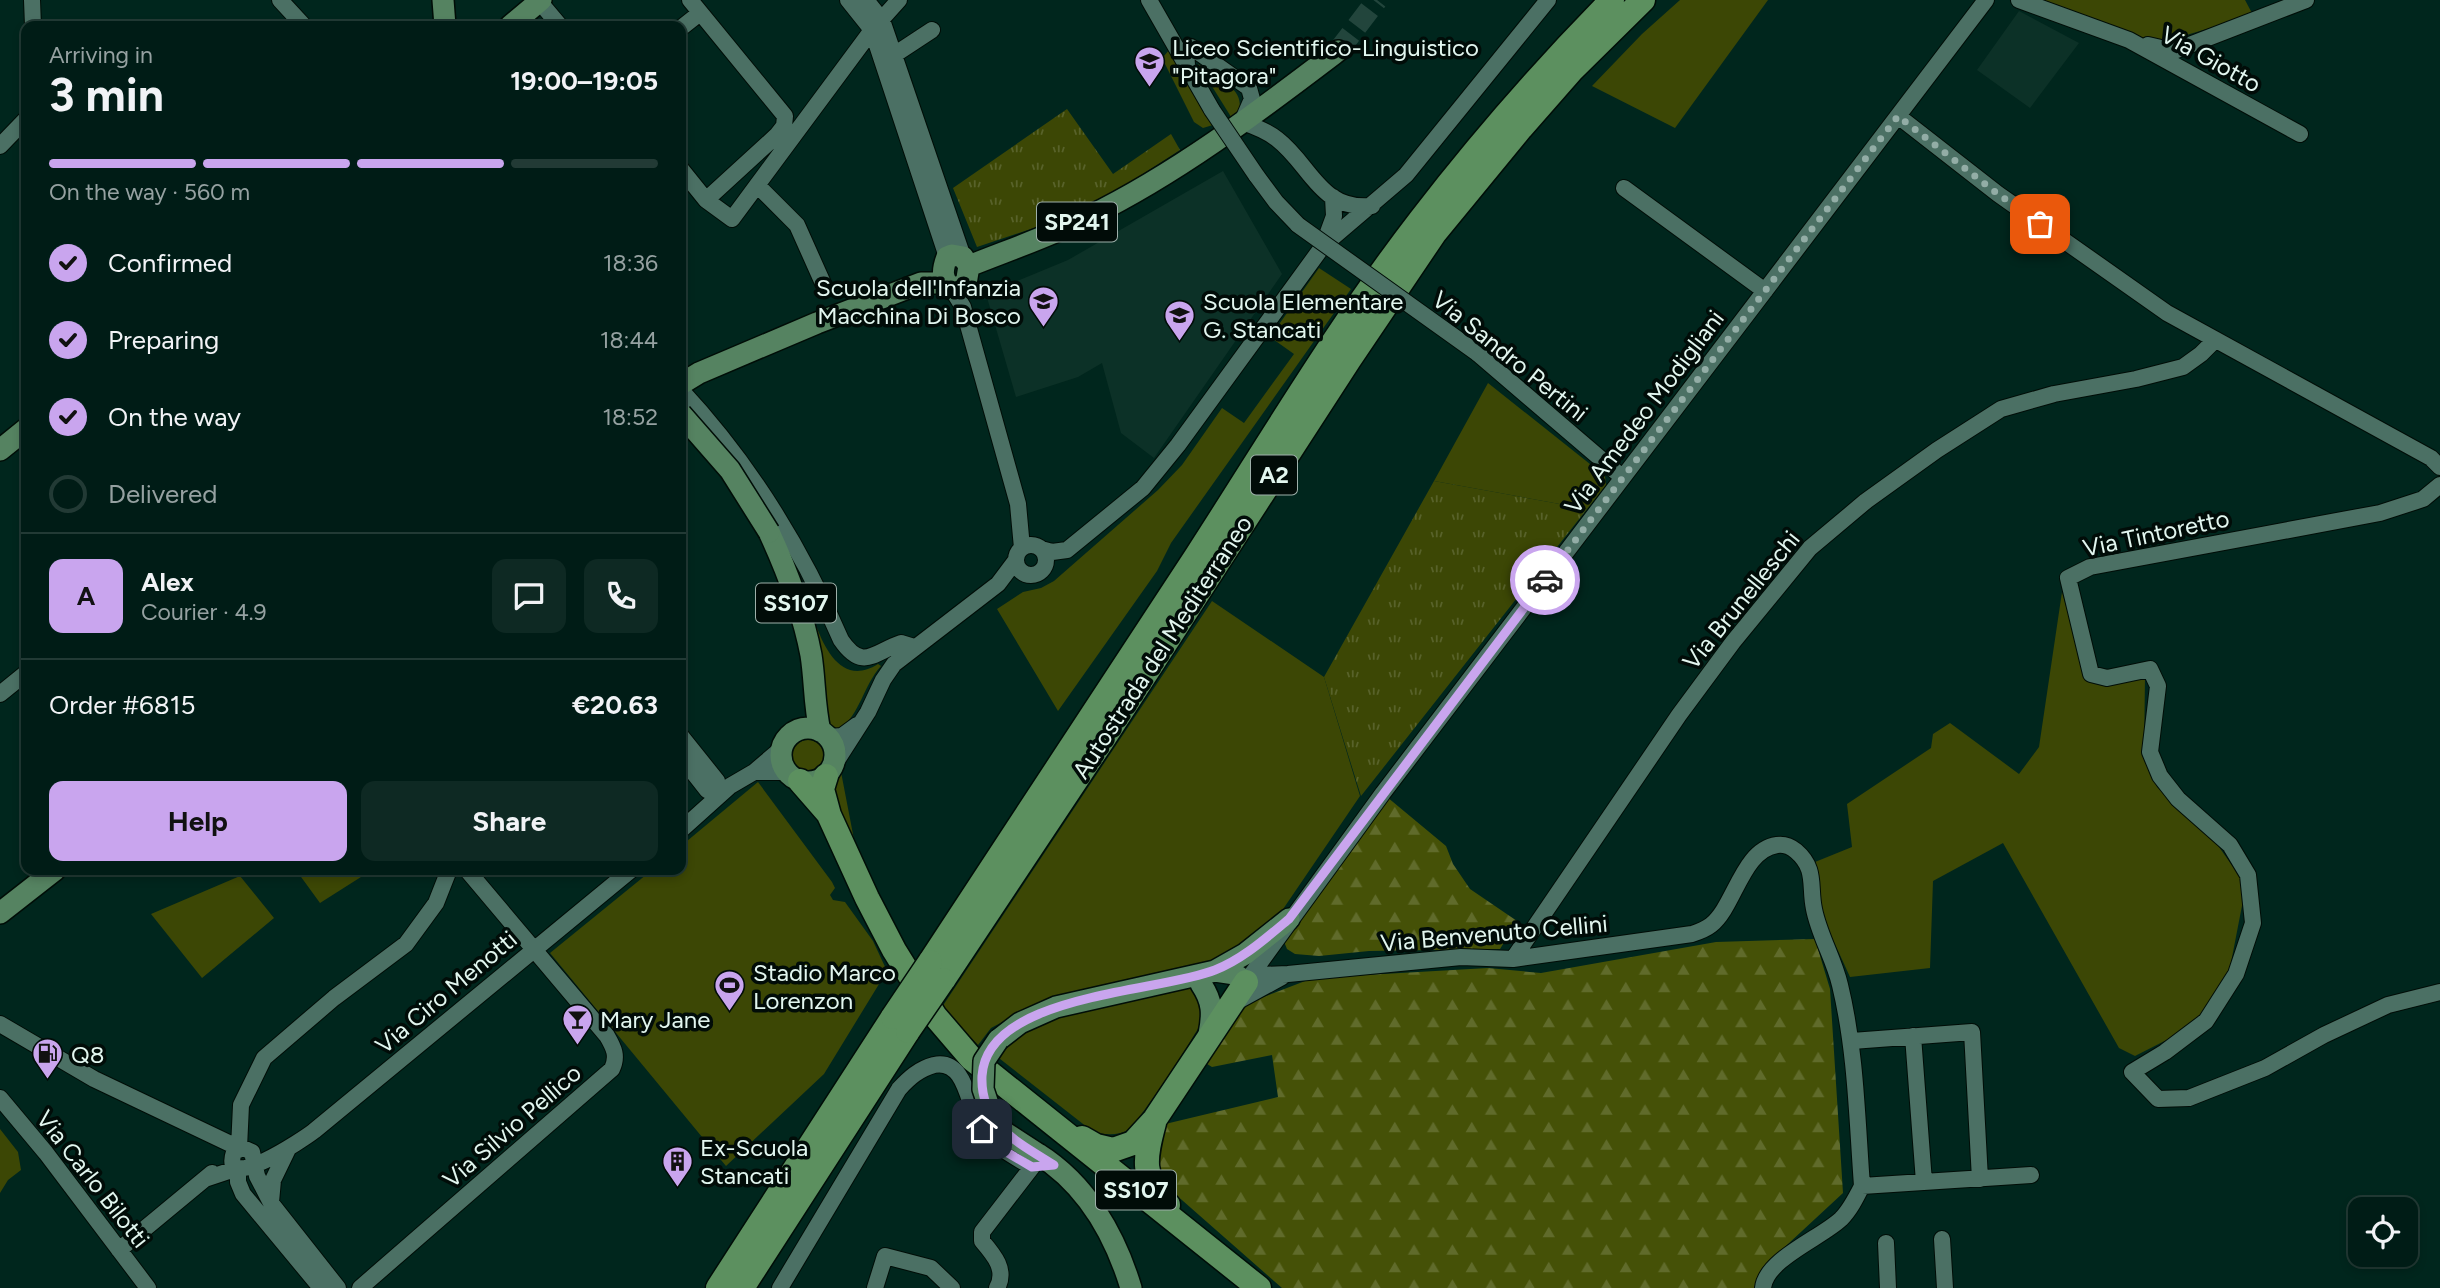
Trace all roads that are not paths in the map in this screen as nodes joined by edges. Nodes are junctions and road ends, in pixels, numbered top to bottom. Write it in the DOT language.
graph roads {
  1 [pos="32,0"];
  2 [pos="280,0"];
  3 [pos="432,0"];
  4 [pos="443,0"];
  5 [pos="848,0"];
  6 [pos="866,0"];
  7 [pos="899,0"];
  8 [pos="1149,0"];
  9 [pos="1548,0"];
  10 [pos="1612,0"];
  11 [pos="1643,0"];
  12 [pos="1986,0"];
  13 [pos="2020,0"];
  14 [pos="2306,0"];
  15 [pos="540,1"];
  16 [pos="695,6"];
  17 [pos="1161,20"];
  18 [pos="33,21"];
  19 [pos="299,21"];
  20 [pos="434,21"];
  21 [pos="445,21"];
  22 [pos="516,21"];
  23 [pos="556,21"];
  24 [pos="685,21"];
  25 [pos="877,25"];
  26 [pos="932,30"];
  27 [pos="2129,40"];
  28 [pos="1196,49"];
  29 [pos="1338,51"];
  30 [pos="894,55"];
  31 [pos="1187,65"];
  32 [pos="1898,116"];
  33 [pos="1242,122"];
  34 [pos="21,124"];
  35 [pos="2300,134"];
  36 [pos="0,146"];
  37 [pos="686,175"];
  38 [pos="757,185"];
  39 [pos="1624,188"];
  40 [pos="1333,197"];
  41 [pos="706,200"];
  42 [pos="1372,206"];
  43 [pos="1323,246"];
  44 [pos="958,278"];
  45 [pos="821,281"];
  46 [pos="1765,290"];
  47 [pos="2216,340"];
  48 [pos="686,381"];
  49 [pos="686,396"];
  50 [pos="686,420"];
  51 [pos="21,433"];
  52 [pos="686,434"];
  53 [pos="0,450"];
  54 [pos="2440,467"];
  55 [pos="748,474"];
  56 [pos="1622,477"];
  57 [pos="2440,485"];
  58 [pos="1068,550"];
  59 [pos="1029,551"];
  60 [pos="1044,567"];
  61 [pos="1027,574"];
  62 [pos="998,583"];
  63 [pos="914,647"];
  64 [pos="21,677"];
  65 [pos="0,694"];
  66 [pos="862,721"];
  67 [pos="816,732"];
  68 [pos="686,742"];
  69 [pos="782,748"];
  70 [pos="686,763"];
  71 [pos="830,771"];
  72 [pos="754,772"];
  73 [pos="793,776"];
  74 [pos="719,796"];
  75 [pos="829,815"];
  76 [pos="686,826"];
  77 [pos="49,875"];
  78 [pos="447,875"];
  79 [pos="471,875"];
  80 [pos="625,875"];
  81 [pos="0,913"];
  82 [pos="1289,919"];
  83 [pos="534,949"];
  84 [pos="1264,955"];
  85 [pos="1513,959"];
  86 [pos="936,971"];
  87 [pos="1288,974"];
  88 [pos="1208,977"];
  89 [pos="1245,982"];
  90 [pos="2440,992"];
  91 [pos="1228,1007"];
  92 [pos="0,1024"];
  93 [pos="901,1024"];
  94 [pos="1209,1034"];
  95 [pos="1913,1036"];
  96 [pos="1852,1041"];
  97 [pos="0,1098"];
  98 [pos="1039,1112"];
  99 [pos="1155,1119"];
  100 [pos="288,1149"];
  101 [pos="242,1157"];
  102 [pos="1041,1162"];
  103 [pos="2031,1175"];
  104 [pos="1980,1178"];
  105 [pos="1924,1182"];
  106 [pos="1862,1186"];
  107 [pos="271,1203"];
  108 [pos="1942,1239"];
  109 [pos="1886,1243"];
  110 [pos="119,1250"];
  111 [pos="1234,1267"];
  112 [pos="148,1288"];
  113 [pos="321,1288"];
  114 [pos="338,1288"];
  115 [pos="360,1288"];
  116 [pos="718,1288"];
  117 [pos="742,1288"];
  118 [pos="779,1288"];
  119 [pos="875,1288"];
  120 [pos="952,1288"];
  121 [pos="997,1288"];
  122 [pos="1131,1288"];
  123 [pos="1259,1288"];
  124 [pos="1763,1288"];
  125 [pos="1888,1288"];
  126 [pos="1945,1288"];
  1 -- 18 [label="street"];
  2 -- 19 [label="street"];
  3 -- 20 [label="main road"];
  4 -- 21 [label="main road"];
  5 -- 25 [label="street"];
  6 -- 25 [label="street"];
  7 -- 25 [label="street"];
  8 -- 17 [label="street"];
  9 -- 42 [label="street"];
  10 -- 86 [label="highway, Autostrada del Mediterraneo / A2"];
  11 -- 86 [label="highway, Autostrada del Mediterraneo / A2"];
  12 -- 32 [label="street, Via Amedeo Modigliani"];
  13 -- 27 [label="street, Via Giotto"];
  14 -- 27 [label="street"];
  15 -- 22 [label="main road"];
  15 -- 23 [label="street"];
  16 -- 24 [label="street"];
  16 -- 41 [label="street"];
  17 -- 28 [label="street"];
  17 -- 31 [label="street"];
  25 -- 30 [label="street"];
  25 -- 38 [label="street"];
  25 -- 44 [label="street"];
  26 -- 30 [label="street"];
  27 -- 35 [label="street, Via Giotto"];
  28 -- 31 [label="street"];
  28 -- 33 [label="street"];
  29 -- 33 [label="main road, SP241"];
  30 -- 44 [label="street"];
  31 -- 56 [label="street, Via Sandro Pertini, bridge"];
  32 -- 46 [label="street, Via Amedeo Modigliani"];
  32 -- 47 [label="street"];
  33 -- 40 [label="street"];
  33 -- 44 [label="main road, SP241"];
  34 -- 36 [label="street"];
  37 -- 41 [label="street"];
  38 -- 41 [label="street"];
  38 -- 45 [label="street"];
  39 -- 46 [label="street"];
  40 -- 42 [label="street"];
  40 -- 43 [label="street"];
  42 -- 43 [label="street"];
  43 -- 58 [label="street"];
  44 -- 48 [label="main road, SP241"];
  44 -- 59 [label="street"];
  46 -- 56 [label="street, Via Amedeo Modigliani"];
  47 -- 54 [label="street"];
  47 -- 85 [label="street, Via Brunelleschi"];
  49 -- 55 [label="street"];
  50 -- 67 [label="main road, SS107, bridge"];
  51 -- 53 [label="main road"];
  52 -- 55 [label="street"];
  55 -- 63 [label="street"];
  56 -- 82 [label="street, Via Amedeo Modigliani"];
  57 -- 90 [label="street, Via Tintoretto"];
  58 -- 59 [label="street"];
  58 -- 60 [label="street"];
  59 -- 60 [label="street"];
  59 -- 61 [label="street"];
  59 -- 62 [label="street"];
  60 -- 61 [label="street"];
  61 -- 62 [label="street"];
  62 -- 63 [label="street"];
  63 -- 66 [label="street"];
  64 -- 65 [label="street"];
  66 -- 67 [label="street"];
  66 -- 71 [label="street"];
  67 -- 69 [label="main road"];
  67 -- 71 [label="main road, SS107"];
  68 -- 74 [label="street"];
  69 -- 72 [label="street"];
  69 -- 73 [label="main road, SS107"];
  70 -- 74 [label="street"];
  71 -- 73 [label="main road"];
  71 -- 75 [label="highway, SS107"];
  72 -- 73 [label="street"];
  72 -- 74 [label="street"];
  73 -- 75 [label="highway, SS107"];
  74 -- 76 [label="street"];
  75 -- 98 [label="highway, SS107"];
  77 -- 81 [label="main road"];
  78 -- 101 [label="street"];
  79 -- 83 [label="street, Via Silvio Pellico"];
  80 -- 83 [label="street, Via Ciro Menotti"];
  82 -- 84 [label="street, Via Amedeo Modigliani"];
  82 -- 88 [label="main road"];
  83 -- 100 [label="street, Via Ciro Menotti"];
  83 -- 115 [label="street, Via Silvio Pellico"];
  84 -- 87 [label="street"];
  84 -- 89 [label="street, Via Amedeo Modigliani"];
  85 -- 87 [label="street, Via Benvenuto Cellini"];
  85 -- 96 [label="street, Via Benvenuto Cellini"];
  86 -- 93 [label="highway, Autostrada del Mediterraneo / A2, bridge"];
  87 -- 89 [label="street, Via Benvenuto Cellini"];
  87 -- 91 [label="street, Via Benvenuto Cellini"];
  88 -- 89 [label="main road"];
  88 -- 94 [label="main road"];
  88 -- 102 [label="main road, bridge"];
  89 -- 91 [label="highway"];
  91 -- 94 [label="highway"];
  92 -- 101 [label="street"];
  93 -- 116 [label="highway, Autostrada del Mediterraneo / A2"];
  93 -- 117 [label="highway, Autostrada del Mediterraneo / A2"];
  94 -- 99 [label="highway"];
  95 -- 96 [label="street"];
  95 -- 104 [label="street"];
  95 -- 105 [label="street"];
  96 -- 106 [label="street, Via Benvenuto Cellini"];
  97 -- 110 [label="street, Via Carlo Bilotti"];
  98 -- 99 [label="highway"];
  98 -- 111 [label="highway, SS107"];
  99 -- 111 [label="highway"];
  100 -- 101 [label="street, Via Ciro Menotti"];
  100 -- 107 [label="street"];
  101 -- 107 [label="street"];
  101 -- 110 [label="street"];
  101 -- 113 [label="street"];
  102 -- 118 [label="street"];
  102 -- 121 [label="street"];
  102 -- 122 [label="main road"];
  103 -- 104 [label="street"];
  104 -- 105 [label="street"];
  105 -- 106 [label="street"];
  106 -- 124 [label="street"];
  107 -- 114 [label="street"];
  108 -- 126 [label="street"];
  109 -- 125 [label="street"];
  110 -- 112 [label="street, Via Carlo Bilotti"];
  111 -- 123 [label="highway, SS107"];
  119 -- 120 [label="street"];
}
